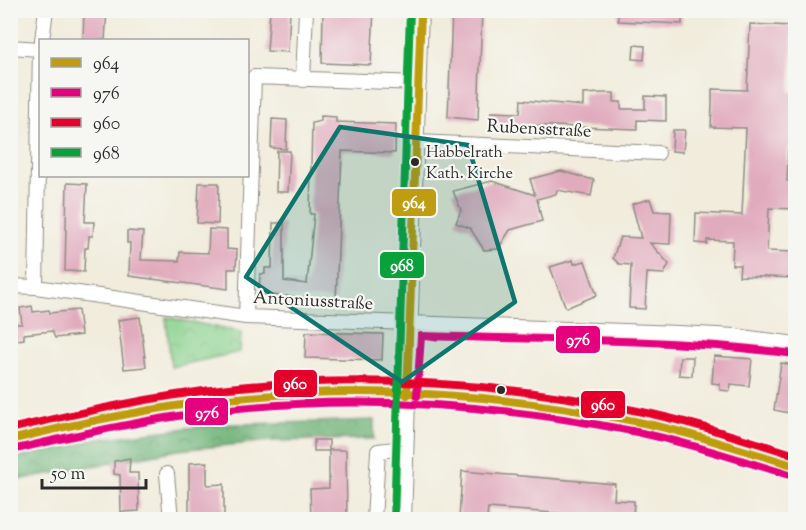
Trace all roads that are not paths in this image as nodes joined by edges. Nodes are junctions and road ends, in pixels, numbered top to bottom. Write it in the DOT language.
graph roads {
  1 [pos="46,10"];
  2 [pos="306,10"];
  3 [pos="421,10"];
  4 [pos="42,39"];
  5 [pos="10,47"];
  6 [pos="39,48"];
  7 [pos="303,80"];
  8 [pos="419,83"];
  9 [pos="39,108"];
  10 [pos="417,142"];
  11 [pos="658,153"];
  12 [pos="10,286"];
  13 [pos="36,287"];
  14 [pos="246,317"];
  15 [pos="411,325"];
  16 [pos="795,344"];
  17 [pos="407,394"];
  18 [pos="10,440"];
  19 [pos="404,448"];
  20 [pos="795,466"];
  21 [pos="167,474"];
  22 [pos="171,519"];
  23 [pos="374,519"];
  24 [pos="404,519"];
  1 -- 4 [label="street"];
  2 -- 7 [label="street"];
  3 -- 8 [label="street"];
  5 -- 6 [label="street"];
  7 -- 8 [label="street"];
  7 -- 14 [label="street"];
  8 -- 10 [label="street"];
  9 -- 13 [label="street"];
  10 -- 11 [label="street, Rubensstraße"];
  10 -- 15 [label="street"];
  12 -- 13 [label="street, Antoniusstraße"];
  13 -- 14 [label="street, Antoniusstraße"];
  14 -- 15 [label="street, Antoniusstraße"];
  15 -- 16 [label="street, Antoniusstraße"];
  15 -- 17 [label="street"];
  17 -- 18 [label="main road"];
  17 -- 19 [label="street"];
  17 -- 20 [label="main road"];
  19 -- 23 [label="street"];
  19 -- 24 [label="street"];
  21 -- 22 [label="street"];
}
